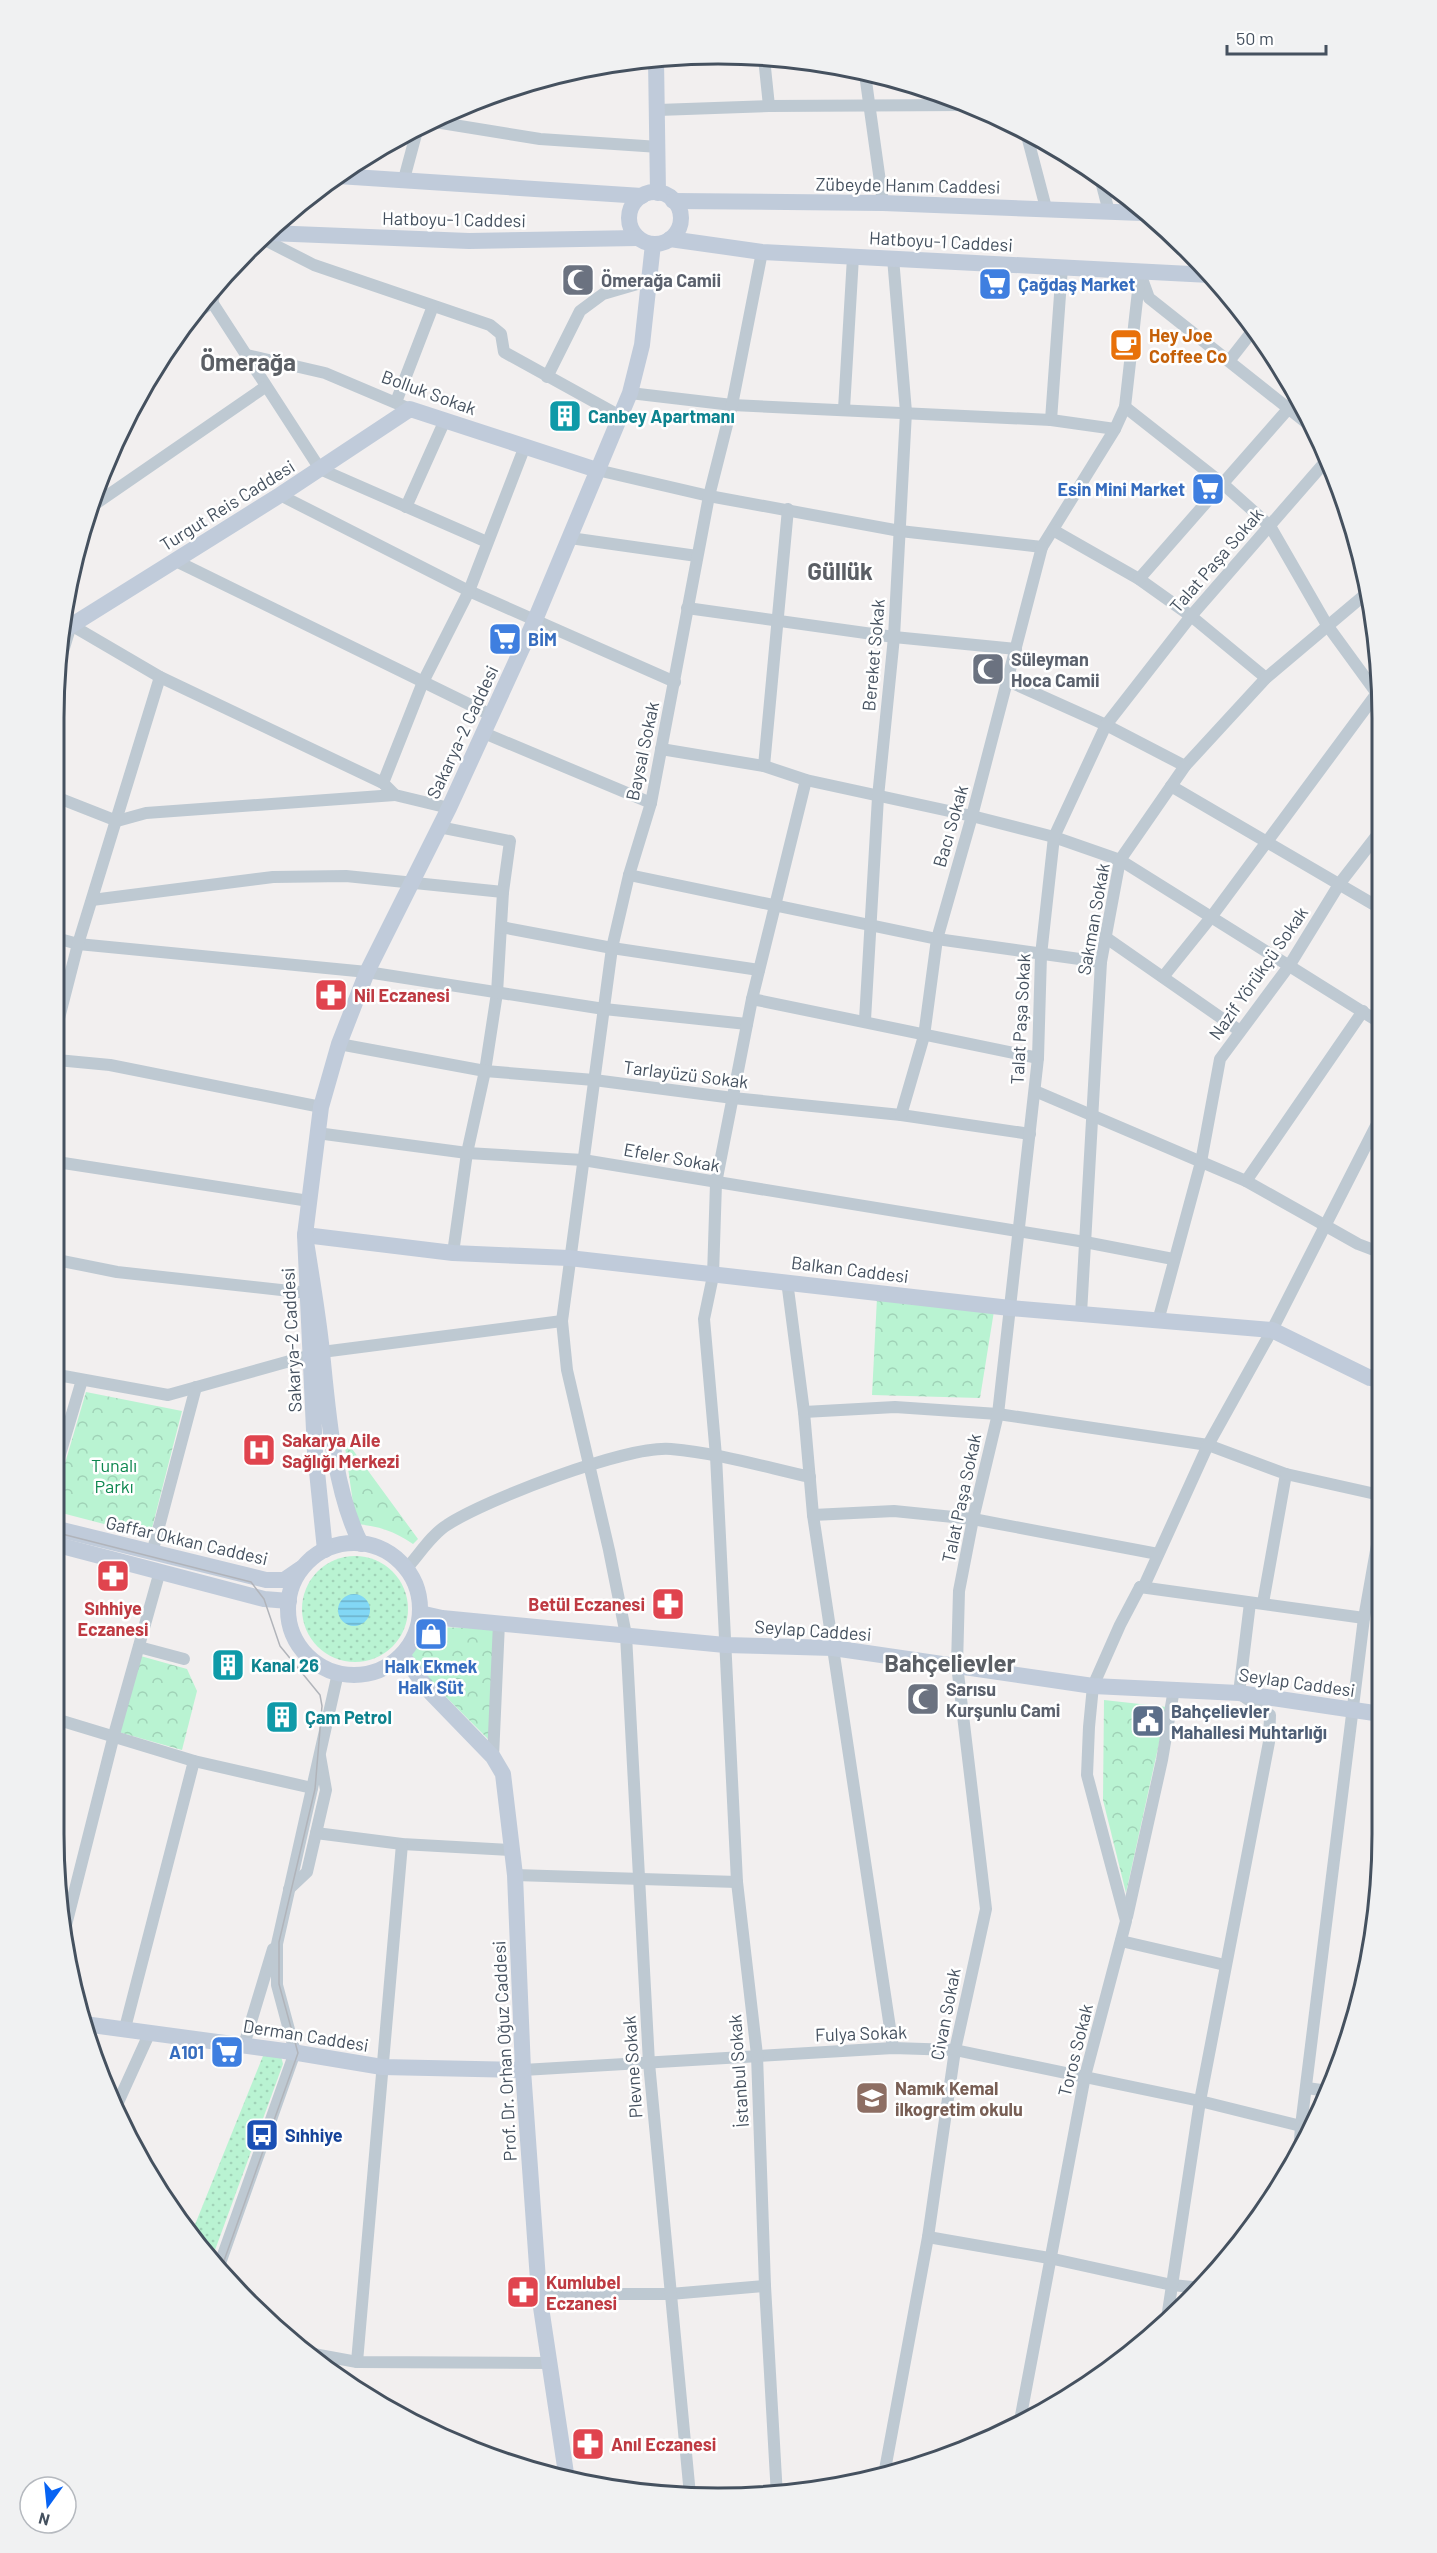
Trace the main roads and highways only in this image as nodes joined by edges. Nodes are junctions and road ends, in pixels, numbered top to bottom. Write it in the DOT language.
graph roads {
  1 [pos="656,68"];
  2 [pos="353,177"];
  3 [pos="650,194"];
  4 [pos="673,201"];
  5 [pos="1133,213"];
  6 [pos="280,233"];
  7 [pos="670,239"];
  8 [pos="646,241"];
  9 [pos="1198,275"];
  10 [pos="403,405"];
  11 [pos="597,470"];
  12 [pos="72,623"];
  13 [pos="305,1235"];
  14 [pos="316,1353"];
  15 [pos="1372,1378"];
  16 [pos="64,1531"];
  17 [pos="361,1544"];
  18 [pos="64,1547"];
  19 [pos="325,1550"];
  20 [pos="303,1567"];
  21 [pos="289,1601"];
  22 [pos="420,1613"];
  23 [pos="402,1655"];
  24 [pos="1372,1713"];
  25 [pos="93,2025"];
  26 [pos="523,2070"];
  27 [pos="565,2470"];
  1 -- 3 [label="main road"];
  2 -- 3 [label="main road"];
  3 -- 4 [label="main road"];
  3 -- 8 [label="main road"];
  4 -- 5 [label="main road, Zübeyde Hanım Caddesi"];
  4 -- 7 [label="main road"];
  6 -- 8 [label="main road, Hatboyu-1 Caddesi"];
  7 -- 8 [label="main road"];
  7 -- 9 [label="main road, Hatboyu-1 Caddesi"];
  8 -- 11 [label="main road, Sakarya-2 Caddesi"];
  10 -- 11 [label="main road, Bolluk Sokak"];
  10 -- 12 [label="main road, Turgut Reis Caddesi"];
  11 -- 13 [label="main road, Sakarya-2 Caddesi"];
  13 -- 14 [label="main road, Sakarya-2 Caddesi"];
  13 -- 14 [label="main road, Sakarya-2 Caddesi"];
  13 -- 15 [label="main road, Balkan Caddesi"];
  14 -- 17 [label="main road"];
  14 -- 19 [label="main road, Sakarya-2 Caddesi"];
  16 -- 20 [label="main road, Gaffar Okkan Caddesi"];
  17 -- 19 [label="main road"];
  17 -- 22 [label="main road"];
  18 -- 21 [label="main road, Gaffar Okkan Caddesi"];
  19 -- 20 [label="main road"];
  20 -- 21 [label="main road"];
  21 -- 23 [label="main road"];
  22 -- 23 [label="main road"];
  22 -- 24 [label="main road, Seylap Caddesi"];
  23 -- 26 [label="main road, Prof. Dr. Orhan Oğuz Caddesi"];
  25 -- 26 [label="main road, Derman Caddesi"];
  26 -- 27 [label="main road, Prof. Dr. Orhan Oğuz Caddesi"];
}
